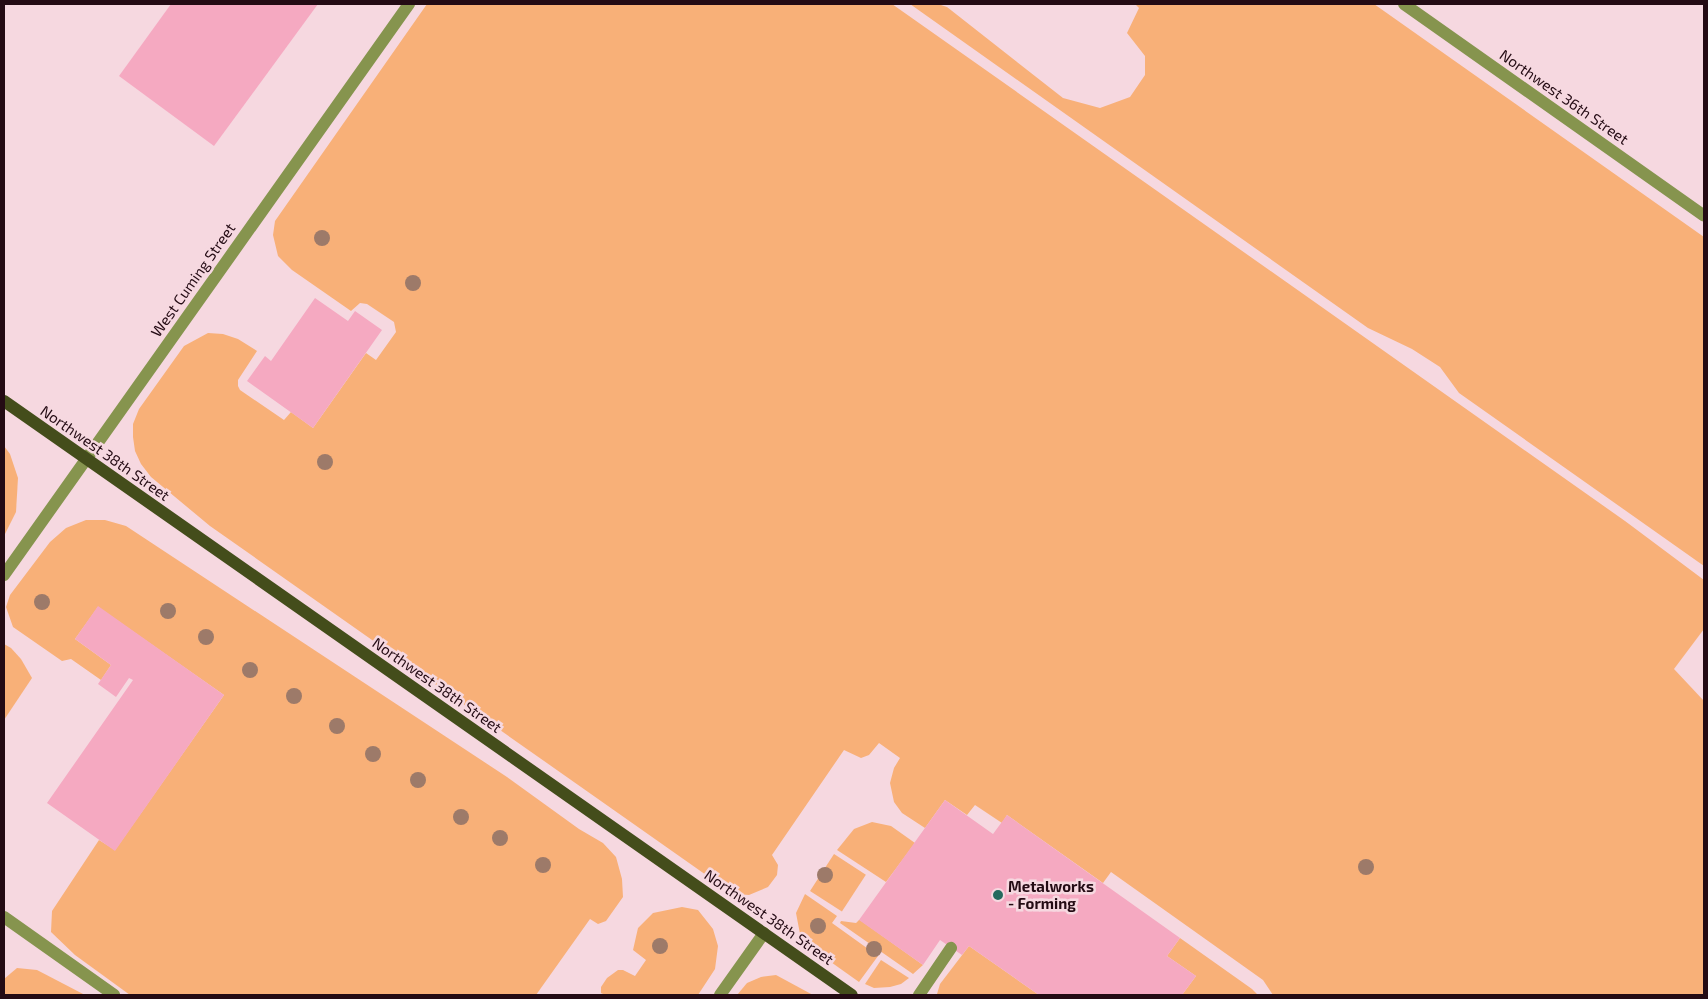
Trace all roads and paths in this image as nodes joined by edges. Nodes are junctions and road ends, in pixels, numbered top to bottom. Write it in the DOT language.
graph roads {
  1 [pos="409,4"];
  2 [pos="1404,4"];
  3 [pos="1704,216"];
  4 [pos="4,401"];
  5 [pos="86,460"];
  6 [pos="4,575"];
  7 [pos="4,917"];
  8 [pos="764,934"];
  9 [pos="952,948"];
  10 [pos="114,995"];
  11 [pos="720,995"];
  12 [pos="852,995"];
  13 [pos="919,995"];
  1 -- 5 [label="street, West Cuming Street"];
  2 -- 3 [label="street, Northwest 36th Street"];
  4 -- 5 [label="main road, Northwest 38th Street"];
  5 -- 6 [label="street, West Cuming Street"];
  5 -- 8 [label="main road, Northwest 38th Street"];
  7 -- 10 [label="street"];
  8 -- 11 [label="street"];
  8 -- 12 [label="main road, Northwest 38th Street"];
  9 -- 13 [label="street"];
}
